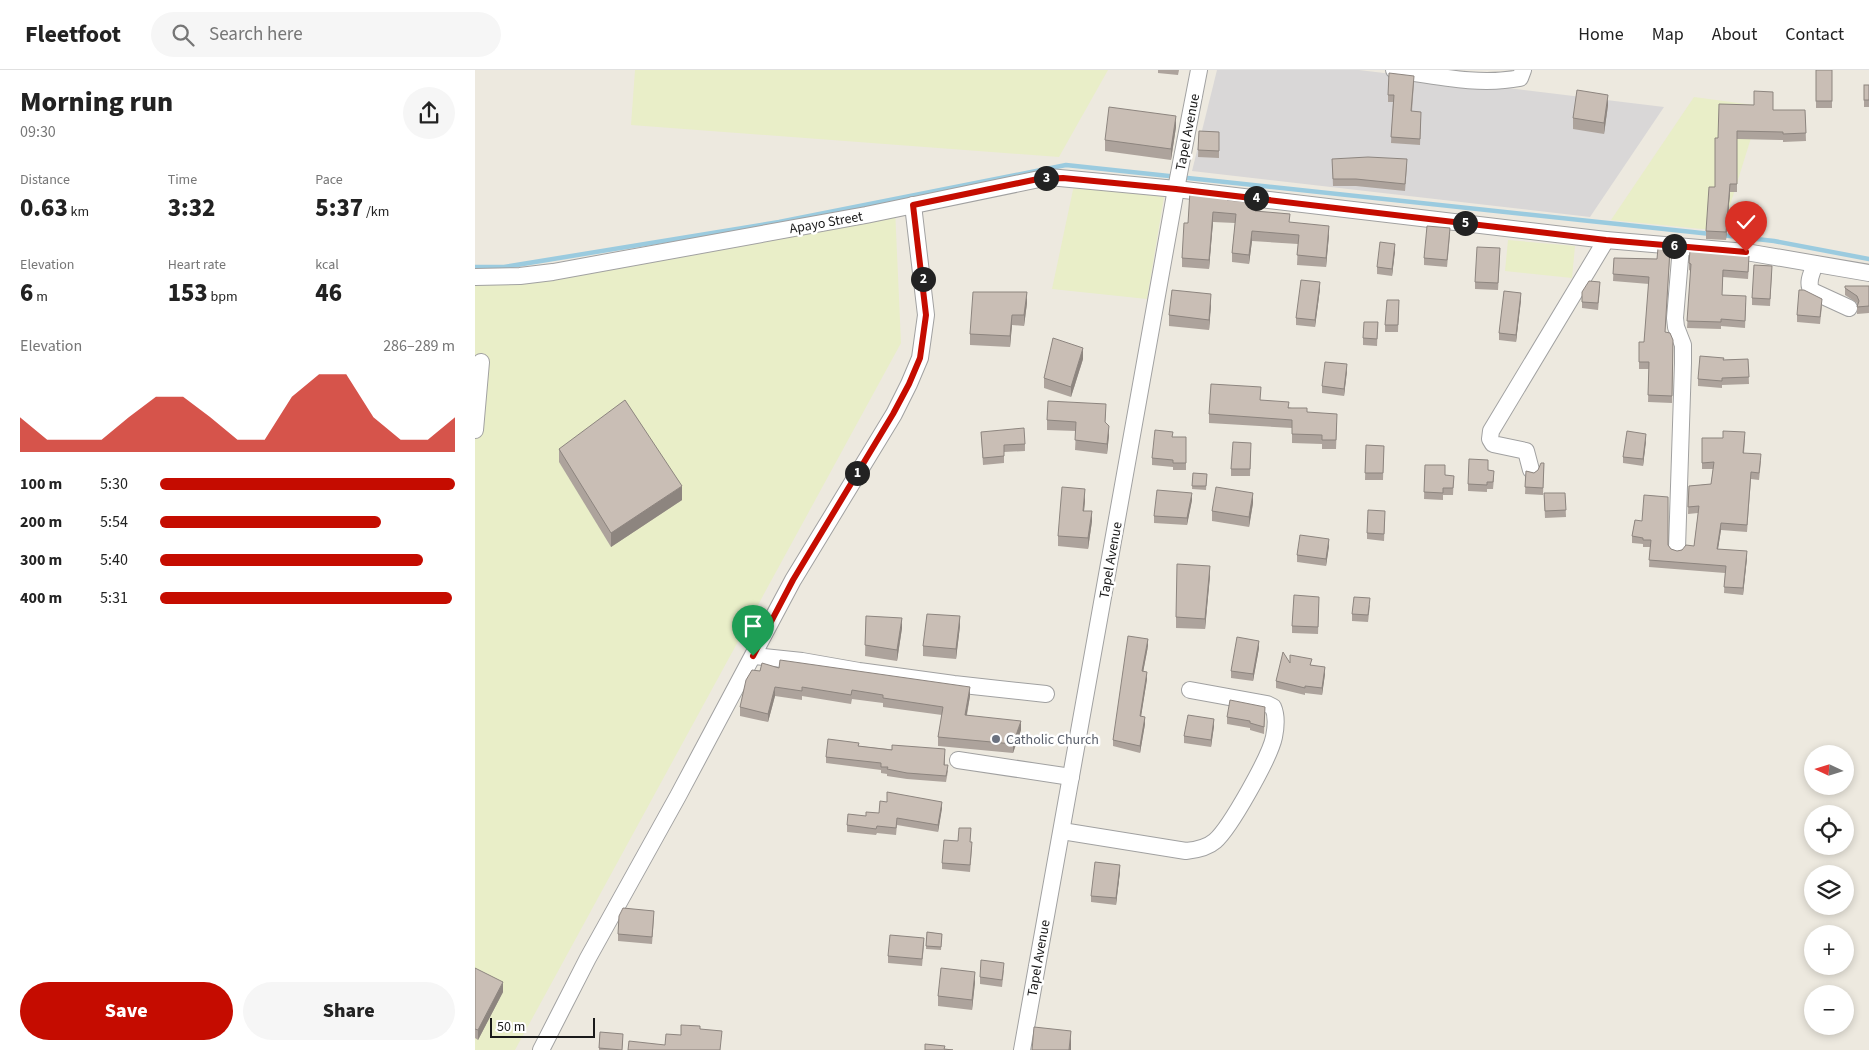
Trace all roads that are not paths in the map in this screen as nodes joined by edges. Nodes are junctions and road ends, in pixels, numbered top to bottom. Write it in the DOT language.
graph roads {
  1 [pos="1199,70"];
  2 [pos="1394,70"];
  3 [pos="1522,74"];
  4 [pos="1176,189"];
  5 [pos="913,205"];
  6 [pos="1606,240"];
  7 [pos="1681,246"];
  8 [pos="1815,264"];
  9 [pos="1869,273"];
  10 [pos="475,277"];
  11 [pos="1849,308"];
  12 [pos="481,362"];
  13 [pos="475,430"];
  14 [pos="1531,470"];
  15 [pos="1677,548"];
  16 [pos="753,656"];
  17 [pos="1190,690"];
  18 [pos="1046,694"];
  19 [pos="959,760"];
  20 [pos="1071,777"];
  21 [pos="1062,831"];
  22 [pos="541,1050"];
  23 [pos="1022,1050"];
  1 -- 4 [label="street, Tapel Avenue"];
  2 -- 3 [label="street"];
  4 -- 5 [label="street, Apayo Street"];
  4 -- 6 [label="street, Apayo Street"];
  4 -- 20 [label="street, Tapel Avenue"];
  5 -- 10 [label="street, Apayo Street"];
  5 -- 16 [label="street"];
  6 -- 7 [label="street, Apayo Street"];
  6 -- 14 [label="street"];
  7 -- 8 [label="street, Apayo Street"];
  7 -- 15 [label="street"];
  8 -- 9 [label="street, Apayo Street"];
  8 -- 11 [label="street"];
  12 -- 13 [label="street"];
  16 -- 18 [label="street"];
  16 -- 22 [label="street"];
  17 -- 21 [label="street"];
  19 -- 20 [label="street"];
  20 -- 21 [label="street, Tapel Avenue"];
  21 -- 23 [label="street, Tapel Avenue"];
}
